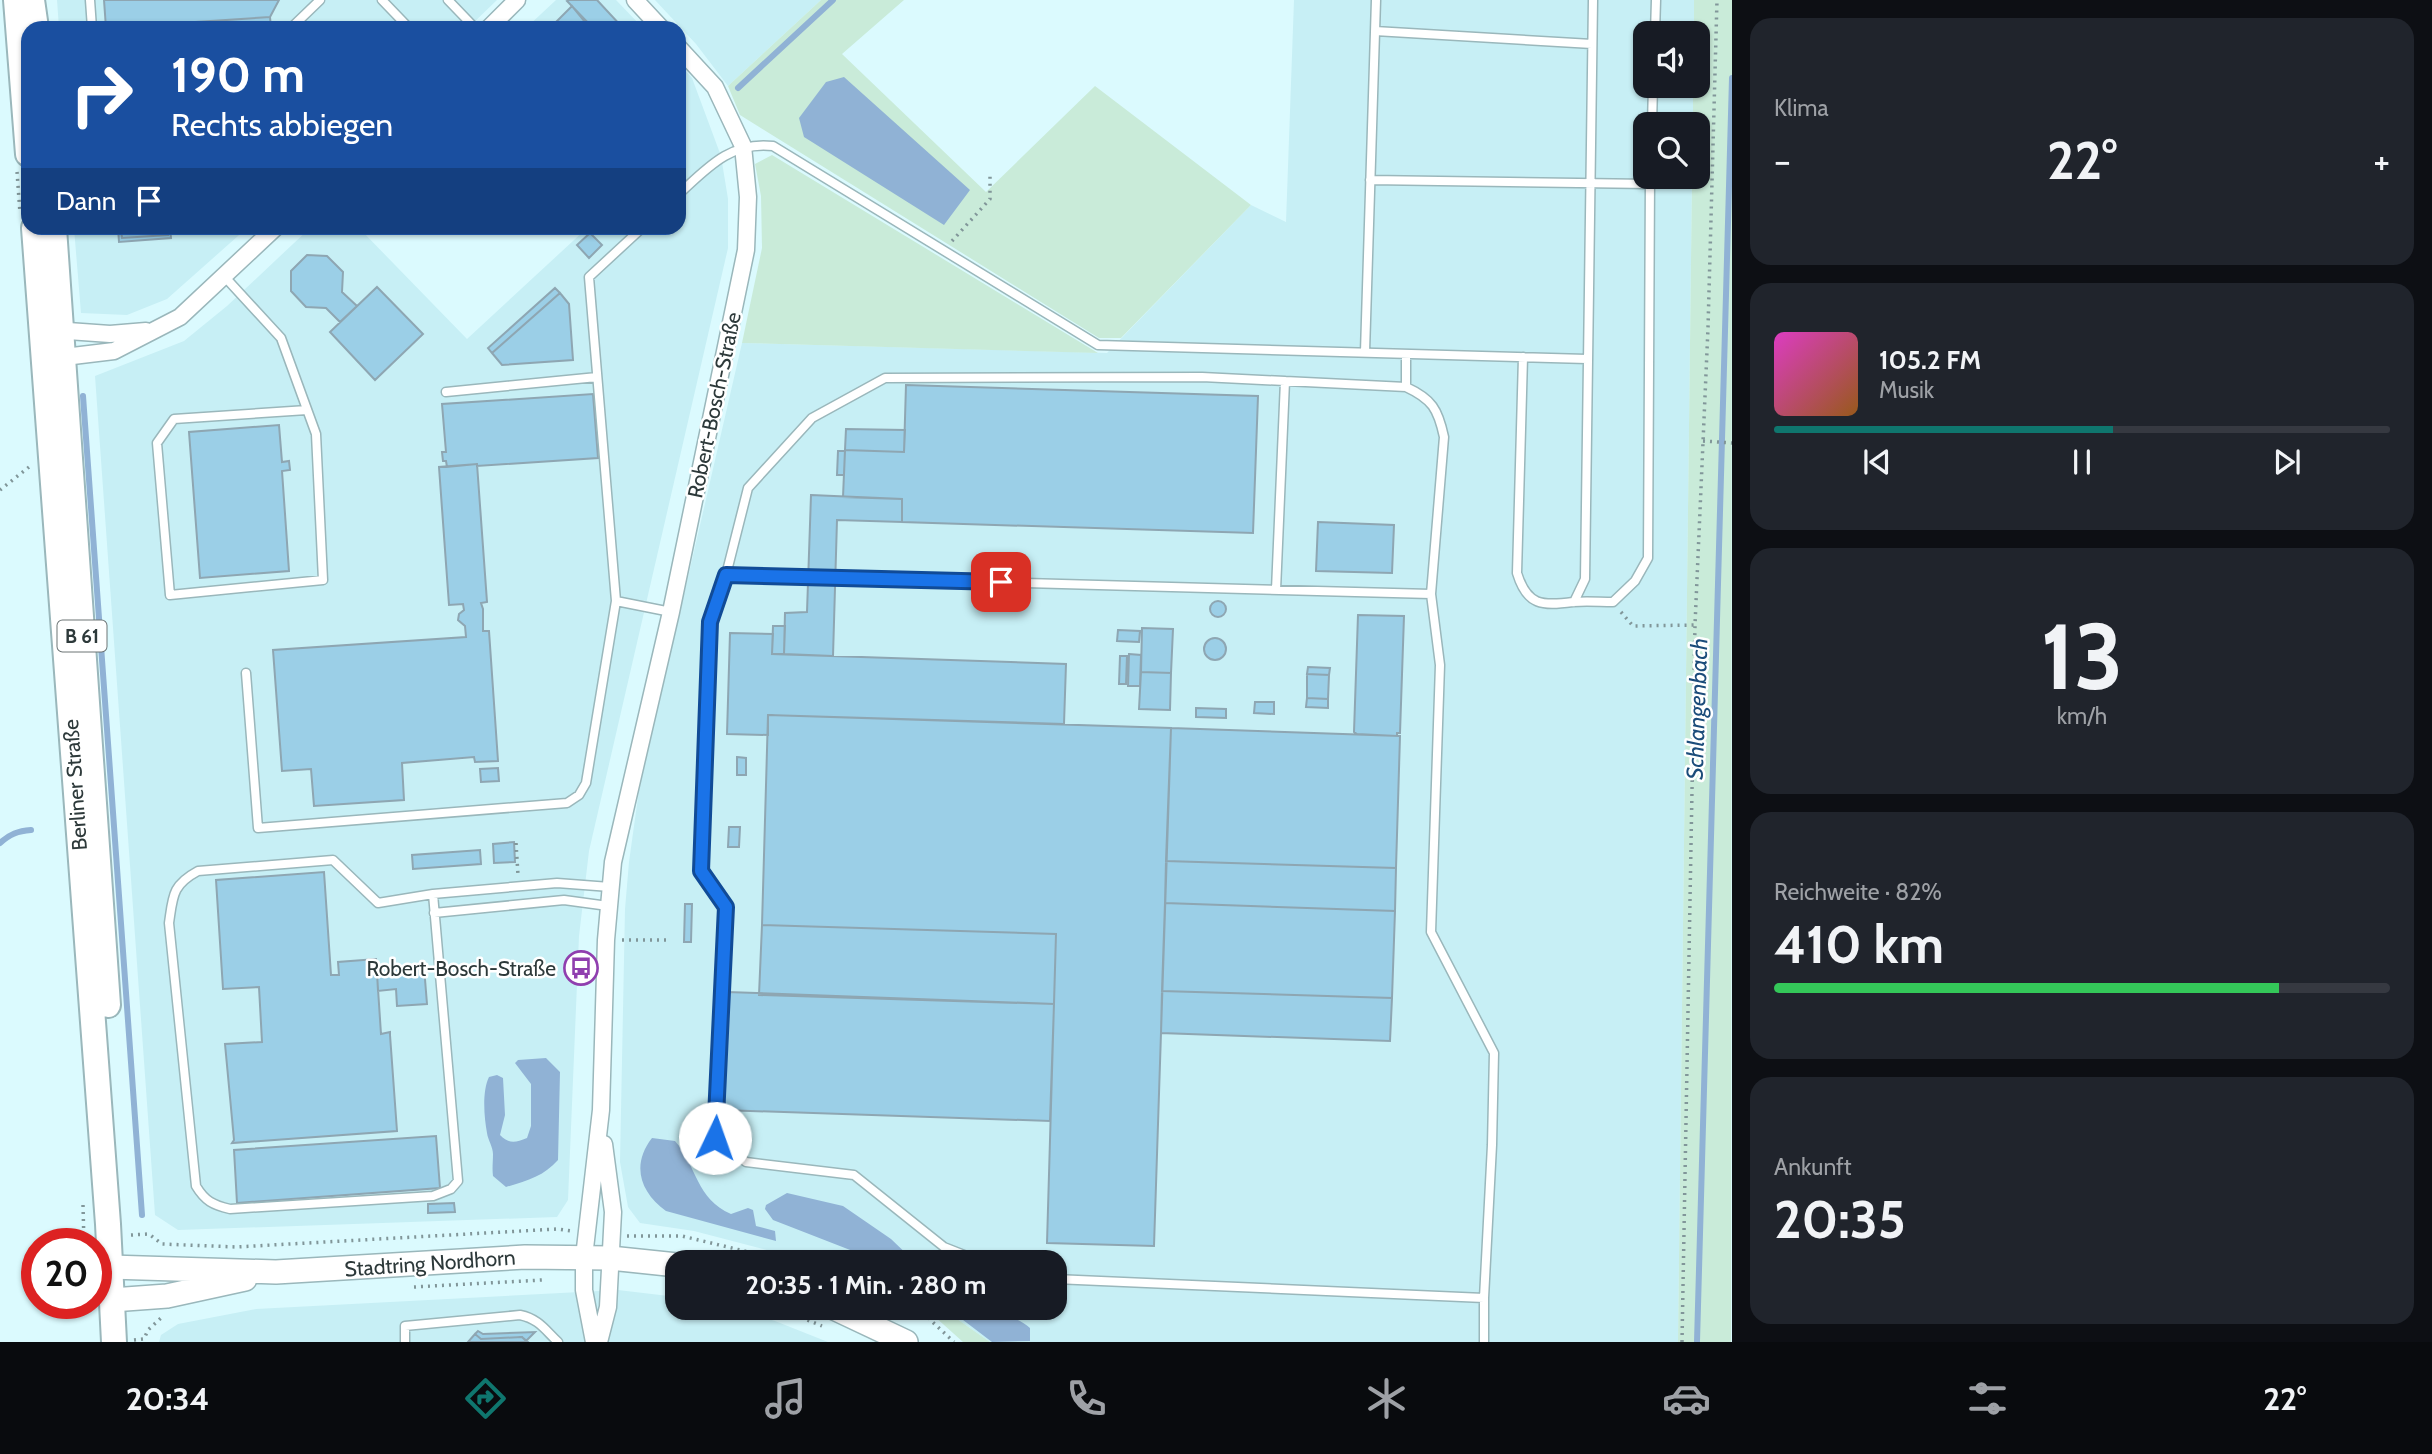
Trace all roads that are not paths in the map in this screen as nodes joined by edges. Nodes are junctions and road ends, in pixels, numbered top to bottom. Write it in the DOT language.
graph roads {
  1 [pos="16,0"];
  2 [pos="32,0"];
  3 [pos="90,0"];
  4 [pos="320,0"];
  5 [pos="382,0"];
  6 [pos="447,0"];
  7 [pos="517,0"];
  8 [pos="635,0"];
  9 [pos="1376,0"];
  10 [pos="1593,0"];
  11 [pos="1656,0"];
  12 [pos="35,21"];
  13 [pos="92,21"];
  14 [pos="298,21"];
  15 [pos="402,21"];
  16 [pos="468,21"];
  17 [pos="499,21"];
  18 [pos="654,21"];
  19 [pos="1655,21"];
  20 [pos="1375,31"];
  21 [pos="1592,44"];
  22 [pos="686,56"];
  23 [pos="21,64"];
  24 [pos="743,146"];
  25 [pos="1370,180"];
  26 [pos="1633,181"];
  27 [pos="1590,183"];
  28 [pos="686,188"];
  29 [pos="1650,189"];
  30 [pos="35,235"];
  31 [pos="54,235"];
  32 [pos="268,235"];
  33 [pos="634,235"];
  34 [pos="224,276"];
  35 [pos="156,331"];
  36 [pos="52,332"];
  37 [pos="1365,352"];
  38 [pos="1406,354"];
  39 [pos="1523,357"];
  40 [pos="54,358"];
  41 [pos="1587,359"];
  42 [pos="597,377"];
  43 [pos="1285,381"];
  44 [pos="1406,387"];
  45 [pos="446,392"];
  46 [pos="307,410"];
  47 [pos="726,575"];
  48 [pos="1276,590"];
  49 [pos="1431,594"];
  50 [pos="616,601"];
  51 [pos="1574,602"];
  52 [pos="671,612"];
  53 [pos="246,673"];
  54 [pos="610,887"];
  55 [pos="433,894"];
  56 [pos="608,906"];
  57 [pos="434,913"];
  58 [pos="601,1110"];
  59 [pos="952,1250"];
  60 [pos="584,1257"];
  61 [pos="610,1258"];
  62 [pos="665,1264"];
  63 [pos="118,1267"];
  64 [pos="275,1272"];
  65 [pos="1067,1280"];
  66 [pos="1484,1298"];
  67 [pos="120,1300"];
  68 [pos="859,1320"];
  69 [pos="127,1341"];
  70 [pos="405,1342"];
  71 [pos="558,1342"];
  72 [pos="597,1342"];
  73 [pos="906,1342"];
  74 [pos="1484,1342"];
  1 -- 23 [label="main road"];
  2 -- 12 [label="main road"];
  3 -- 13 [label="lane"];
  4 -- 14 [label="lane"];
  5 -- 15 [label="lane"];
  6 -- 16 [label="lane"];
  7 -- 17 [label="street"];
  8 -- 18 [label="street"];
  9 -- 20 [label="lane"];
  10 -- 21 [label="lane"];
  11 -- 19 [label="lane"];
  20 -- 21 [label="lane"];
  20 -- 25 [label="lane"];
  21 -- 27 [label="lane"];
  22 -- 24 [label="street, Robert-Bosch-Straße"];
  24 -- 28 [label="lane"];
  24 -- 37 [label="lane"];
  24 -- 52 [label="street, Robert-Bosch-Straße"];
  25 -- 27 [label="lane"];
  25 -- 37 [label="lane"];
  26 -- 27 [label="lane"];
  27 -- 41 [label="lane"];
  29 -- 51 [label="lane"];
  30 -- 36 [label="main road, Berliner Straße / B 61"];
  31 -- 36 [label="main road, Berliner Straße / B 61"];
  32 -- 34 [label="street"];
  33 -- 42 [label="lane"];
  34 -- 35 [label="street"];
  34 -- 46 [label="lane"];
  35 -- 36 [label="street"];
  35 -- 40 [label="street"];
  36 -- 40 [label="main road, Berliner Straße / B 61"];
  37 -- 38 [label="lane"];
  38 -- 39 [label="lane"];
  38 -- 44 [label="lane"];
  39 -- 41 [label="lane"];
  39 -- 51 [label="lane"];
  40 -- 63 [label="main road, Berliner Straße / B 61"];
  40 -- 63 [label="main road, Berliner Straße / B 61"];
  41 -- 51 [label="lane"];
  42 -- 45 [label="lane"];
  42 -- 50 [label="lane"];
  43 -- 44 [label="lane"];
  43 -- 47 [label="lane"];
  43 -- 48 [label="lane"];
  44 -- 49 [label="lane"];
  46 -- 46 [label="lane"];
  47 -- 48 [label="lane"];
  47 -- 59 [label="lane"];
  48 -- 49 [label="lane"];
  49 -- 66 [label="lane"];
  50 -- 52 [label="lane"];
  50 -- 53 [label="lane"];
  52 -- 54 [label="street, Robert-Bosch-Straße"];
  54 -- 55 [label="lane"];
  54 -- 56 [label="street, Robert-Bosch-Straße"];
  55 -- 57 [label="lane"];
  55 -- 57 [label="lane"];
  56 -- 57 [label="lane"];
  56 -- 58 [label="street, Robert-Bosch-Straße"];
  58 -- 60 [label="street, Robert-Bosch-Straße"];
  58 -- 61 [label="street, Robert-Bosch-Straße"];
  60 -- 61 [label="main road, Stadtring Nordhorn"];
  60 -- 64 [label="main road, Stadtring Nordhorn"];
  60 -- 72 [label="street"];
  61 -- 62 [label="main road, Stadtring Nordhorn"];
  61 -- 72 [label="street"];
  63 -- 64 [label="main road, Stadtring Nordhorn"];
  63 -- 67 [label="main road, Berliner Straße / B 61"];
  64 -- 67 [label="main road, Stadtring Nordhorn"];
  65 -- 66 [label="lane"];
  66 -- 74 [label="lane"];
  67 -- 69 [label="main road, Berliner Straße / B 61"];
  68 -- 73 [label="main road"];
  70 -- 71 [label="lane"];
}
